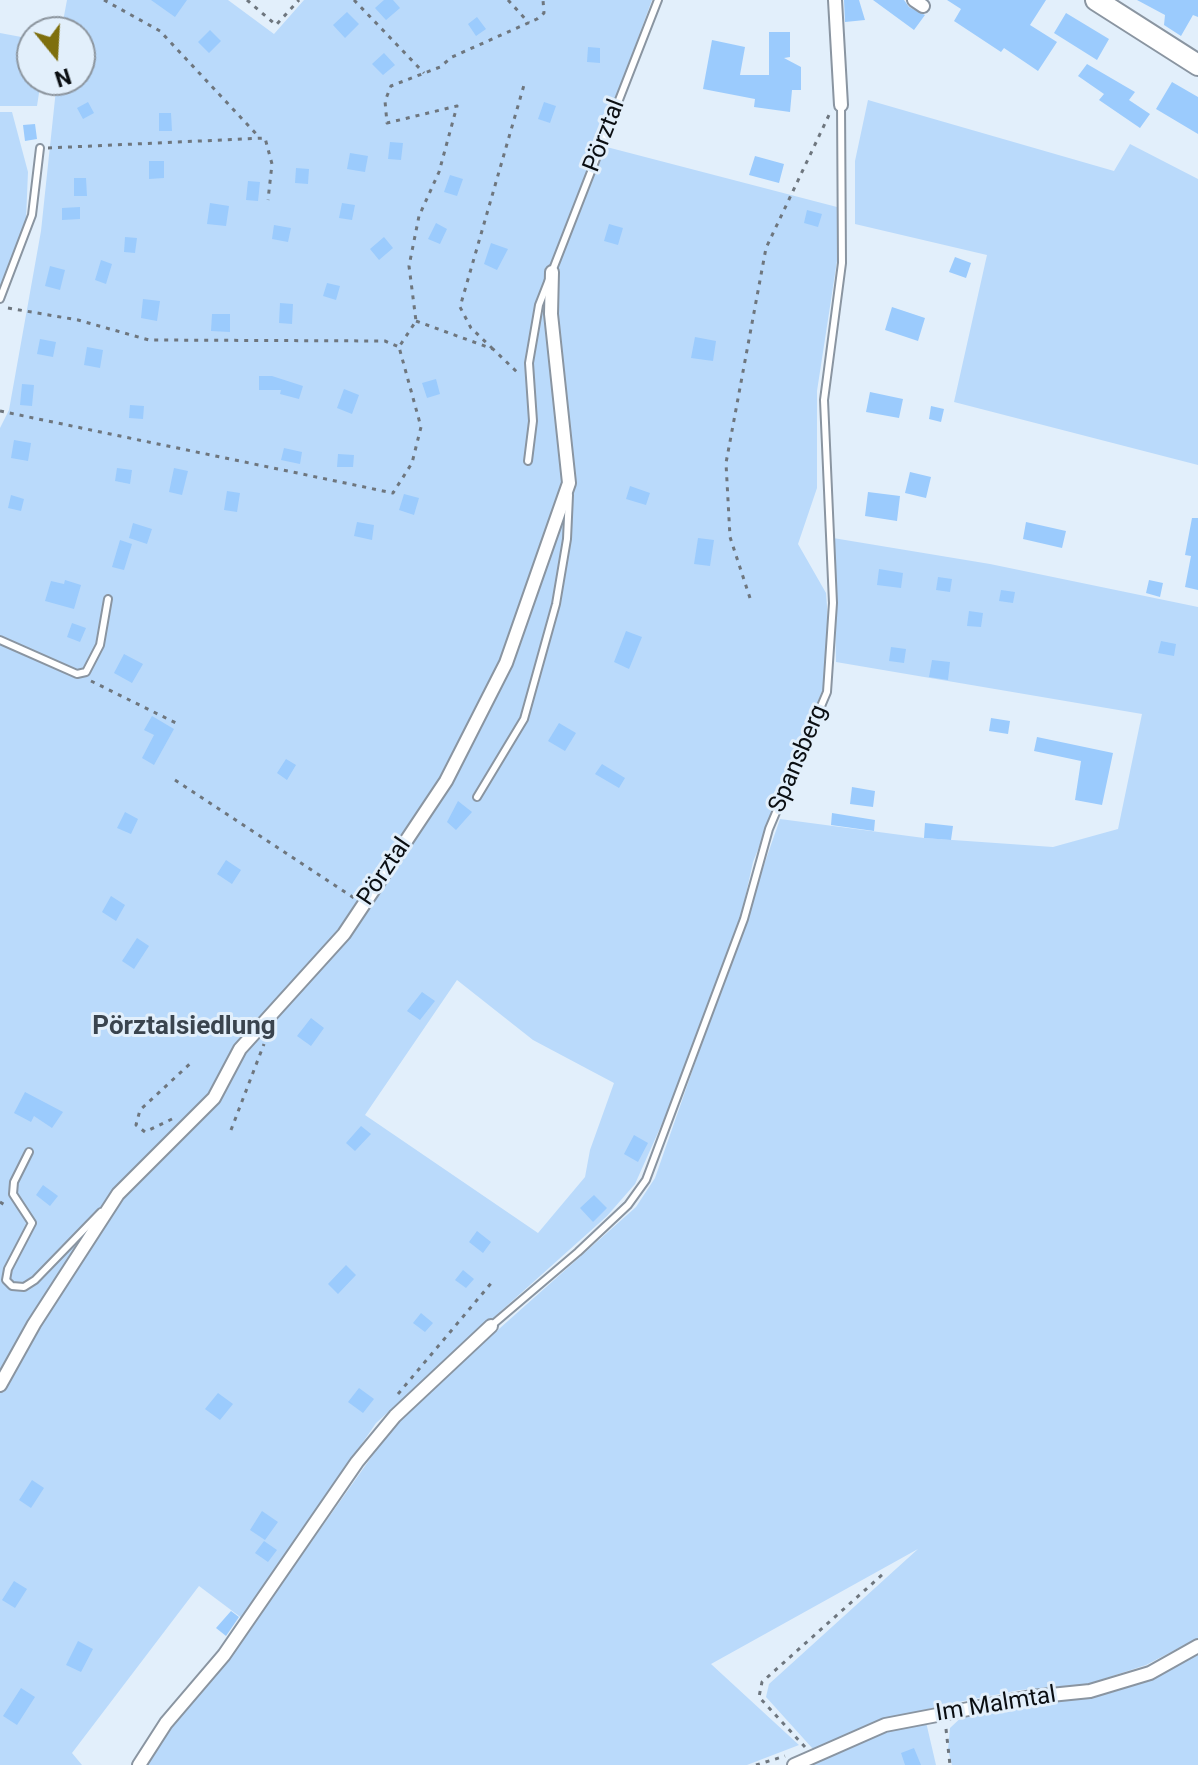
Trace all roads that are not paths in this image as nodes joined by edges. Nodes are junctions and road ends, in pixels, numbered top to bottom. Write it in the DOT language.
graph roads {
  1 [pos="658,0"];
  2 [pos="835,0"];
  3 [pos="1096,0"];
  4 [pos="1198,65"];
  5 [pos="841,105"];
  6 [pos="40,148"];
  7 [pos="552,272"];
  8 [pos="0,299"];
  9 [pos="528,461"];
  10 [pos="569,483"];
  11 [pos="108,599"];
  12 [pos="0,640"];
  13 [pos="477,797"];
  14 [pos="29,1152"];
  15 [pos="118,1194"];
  16 [pos="491,1326"];
  17 [pos="0,1385"];
  18 [pos="1198,1646"];
  19 [pos="139,1765"];
  20 [pos="794,1765"];
  1 -- 7 [label="lane, Pörztal"];
  2 -- 5 [label="street"];
  3 -- 4 [label="main road"];
  5 -- 16 [label="lane, Spansberg"];
  6 -- 8 [label="lane"];
  7 -- 9 [label="lane, Pörztal"];
  7 -- 10 [label="street, Pörztal"];
  10 -- 13 [label="lane"];
  10 -- 15 [label="street, Pörztal"];
  11 -- 12 [label="lane"];
  14 -- 15 [label="lane"];
  15 -- 17 [label="street, Pörztal"];
  16 -- 19 [label="street"];
  18 -- 20 [label="street, Im Malmtal"];
}
